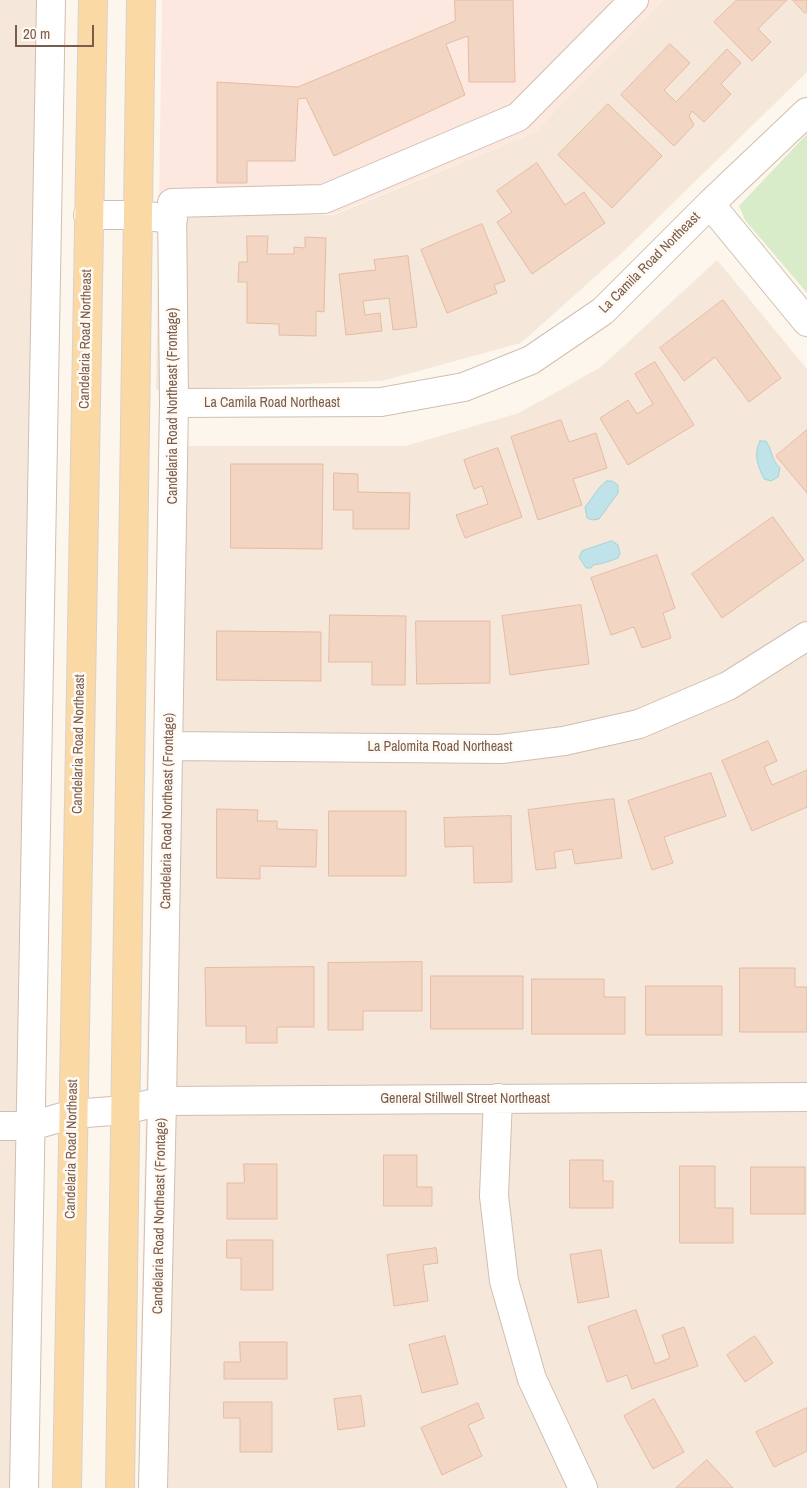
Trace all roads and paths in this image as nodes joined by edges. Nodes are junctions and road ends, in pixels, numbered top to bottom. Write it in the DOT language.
graph roads {
  1 [pos="51,0"];
  2 [pos="93,0"];
  3 [pos="141,0"];
  4 [pos="634,0"];
  5 [pos="807,112"];
  6 [pos="710,204"];
  7 [pos="88,215"];
  8 [pos="138,215"];
  9 [pos="173,219"];
  10 [pos="807,322"];
  11 [pos="174,403"];
  12 [pos="807,636"];
  13 [pos="169,746"];
  14 [pos="807,1097"];
  15 [pos="498,1098"];
  16 [pos="162,1101"];
  17 [pos="125,1110"];
  18 [pos="73,1114"];
  19 [pos="0,1126"];
  20 [pos="31,1126"];
  21 [pos="24,1488"];
  22 [pos="67,1488"];
  23 [pos="120,1488"];
  24 [pos="153,1488"];
  25 [pos="583,1488"];
  1 -- 20 [label="street"];
  2 -- 7 [label="main road, Candelaria Road Northeast"];
  3 -- 8 [label="main road"];
  4 -- 9 [label="street"];
  5 -- 6 [label="street, La Camila Road Northeast"];
  6 -- 10 [label="street"];
  6 -- 11 [label="street, La Camila Road Northeast"];
  7 -- 8 [label="street"];
  7 -- 18 [label="main road, Candelaria Road Northeast"];
  8 -- 9 [label="street"];
  8 -- 17 [label="main road"];
  9 -- 11 [label="street, Candelaria Road Northeast (Frontage)"];
  11 -- 13 [label="street, Candelaria Road Northeast (Frontage)"];
  12 -- 13 [label="street, La Palomita Road Northeast"];
  13 -- 16 [label="street, Candelaria Road Northeast (Frontage)"];
  14 -- 15 [label="street, General Stillwell Street Northeast"];
  15 -- 16 [label="street, General Stillwell Street Northeast"];
  15 -- 25 [label="street"];
  16 -- 17 [label="street, General Stillwell Street Northeast"];
  16 -- 24 [label="street, Candelaria Road Northeast (Frontage)"];
  17 -- 18 [label="street, General Stillwell Street Northeast"];
  17 -- 23 [label="main road"];
  18 -- 20 [label="street, General Stillwell Street Northeast"];
  18 -- 22 [label="main road, Candelaria Road Northeast"];
  19 -- 20 [label="street, General Stillwell Street Northeast"];
  20 -- 21 [label="street"];
}
